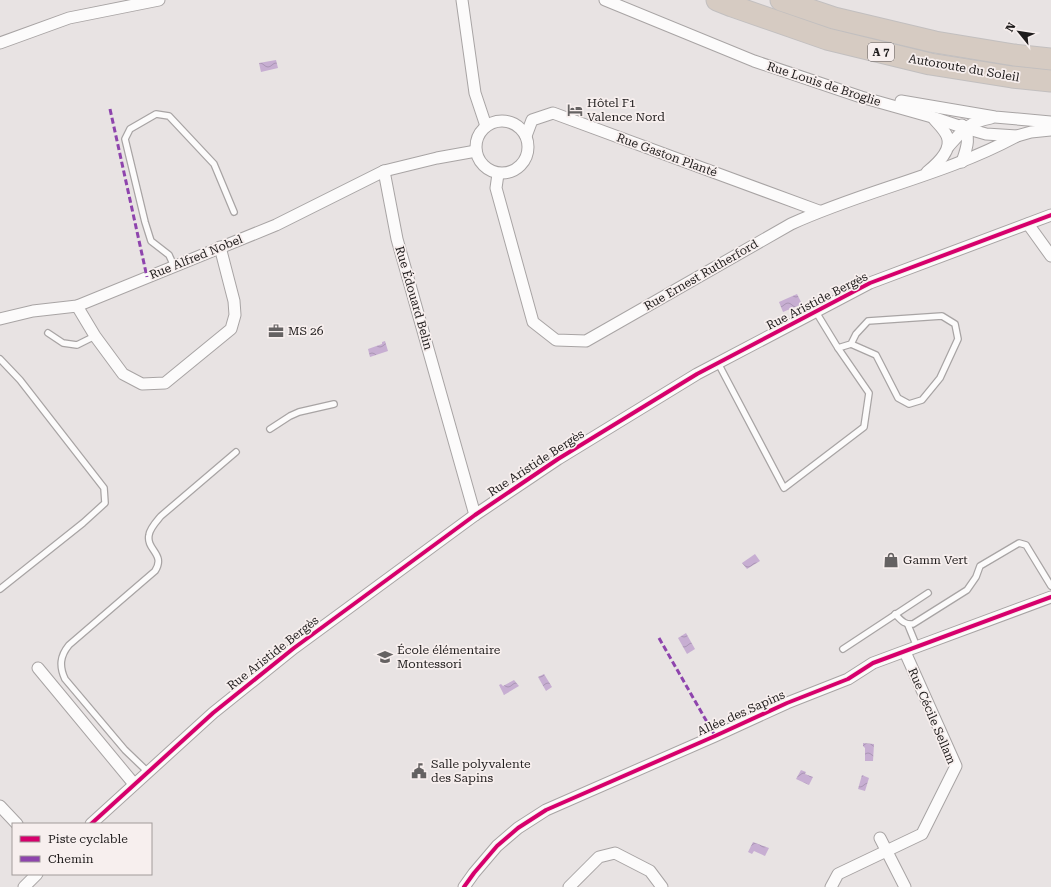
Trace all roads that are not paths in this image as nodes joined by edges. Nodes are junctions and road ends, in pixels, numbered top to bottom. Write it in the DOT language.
graph roads {
  1 [pos="159,0"];
  2 [pos="462,0"];
  3 [pos="605,0"];
  4 [pos="717,0"];
  5 [pos="781,0"];
  6 [pos="0,43"];
  7 [pos="1051,59"];
  8 [pos="1051,81"];
  9 [pos="861,97"];
  10 [pos="948,109"];
  11 [pos="932,117"];
  12 [pos="995,117"];
  13 [pos="1051,122"];
  14 [pos="486,126"];
  15 [pos="965,128"];
  16 [pos="1051,130"];
  17 [pos="526,136"];
  18 [pos="1016,136"];
  19 [pos="948,147"];
  20 [pos="476,151"];
  21 [pos="962,162"];
  22 [pos="384,171"];
  23 [pos="498,174"];
  24 [pos="921,177"];
  25 [pos="234,212"];
  26 [pos="819,212"];
  27 [pos="1051,215"];
  28 [pos="1028,224"];
  29 [pos="220,248"];
  30 [pos="1051,256"];
  31 [pos="174,266"];
  32 [pos="77,306"];
  33 [pos="816,312"];
  34 [pos="0,319"];
  35 [pos="48,333"];
  36 [pos="95,336"];
  37 [pos="851,344"];
  38 [pos="838,348"];
  39 [pos="0,359"];
  40 [pos="718,363"];
  41 [pos="334,404"];
  42 [pos="270,429"];
  43 [pos="236,452"];
  44 [pos="475,515"];
  45 [pos="1051,586"];
  46 [pos="0,589"];
  47 [pos="928,593"];
  48 [pos="1051,597"];
  49 [pos="895,614"];
  50 [pos="908,625"];
  51 [pos="917,647"];
  52 [pos="842,648"];
  53 [pos="905,652"];
  54 [pos="38,668"];
  55 [pos="148,772"];
  56 [pos="134,784"];
  57 [pos="0,806"];
  58 [pos="16,823"];
  59 [pos="92,823"];
  60 [pos="880,838"];
  61 [pos="886,851"];
  62 [pos="37,875"];
  63 [pos="24,887"];
  64 [pos="464,887"];
  65 [pos="569,887"];
  66 [pos="662,887"];
  67 [pos="831,887"];
  68 [pos="905,887"];
  1 -- 6 [label="street"];
  2 -- 14 [label="street"];
  3 -- 9 [label="street, Rue Louis de Broglie"];
  4 -- 8 [label="highway, Autoroute du Soleil / A 7"];
  5 -- 7 [label="highway, Autoroute du Soleil / A 7"];
  9 -- 10 [label="street"];
  9 -- 11 [label="street, Rue Louis de Broglie"];
  10 -- 12 [label="street"];
  10 -- 15 [label="street"];
  11 -- 15 [label="street, Rue Louis de Broglie"];
  11 -- 19 [label="street"];
  12 -- 13 [label="street"];
  12 -- 15 [label="street"];
  14 -- 17 [label="street"];
  14 -- 20 [label="street"];
  15 -- 18 [label="street, Rue Louis de Broglie"];
  15 -- 19 [label="street"];
  15 -- 21 [label="street"];
  16 -- 18 [label="street, Rue Louis de Broglie"];
  17 -- 23 [label="street"];
  17 -- 26 [label="street, Rue Gaston Planté"];
  18 -- 21 [label="street, Rue Ernest Rutherford"];
  19 -- 24 [label="street"];
  20 -- 22 [label="street"];
  20 -- 23 [label="street"];
  21 -- 24 [label="street, Rue Ernest Rutherford"];
  22 -- 29 [label="street, Rue Alfred Nobel"];
  22 -- 44 [label="street, Rue Édouard Belin"];
  23 -- 26 [label="street, Rue Ernest Rutherford"];
  24 -- 26 [label="street, Rue Ernest Rutherford"];
  25 -- 31 [label="lane"];
  27 -- 28 [label="street, Rue Aristide Bergès"];
  28 -- 30 [label="street"];
  28 -- 33 [label="street, Rue Aristide Bergès"];
  29 -- 31 [label="street, Rue Alfred Nobel"];
  29 -- 36 [label="street"];
  31 -- 32 [label="street, Rue Alfred Nobel"];
  32 -- 34 [label="street, Rue Alfred Nobel"];
  32 -- 36 [label="street"];
  33 -- 38 [label="lane"];
  33 -- 40 [label="street, Rue Aristide Bergès"];
  35 -- 36 [label="lane"];
  37 -- 37 [label="lane"];
  37 -- 38 [label="lane"];
  38 -- 40 [label="lane"];
  39 -- 46 [label="lane"];
  40 -- 44 [label="street, Rue Aristide Bergès"];
  41 -- 42 [label="lane"];
  43 -- 55 [label="lane"];
  44 -- 55 [label="street, Rue Aristide Bergès"];
  45 -- 50 [label="lane"];
  47 -- 49 [label="lane"];
  48 -- 51 [label="street, Allée des Sapins"];
  49 -- 50 [label="lane"];
  49 -- 52 [label="lane"];
  50 -- 51 [label="lane"];
  51 -- 53 [label="street, Allée des Sapins"];
  53 -- 61 [label="street, Rue Cécile Sellam"];
  53 -- 64 [label="street, Allée des Sapins"];
  54 -- 56 [label="street"];
  55 -- 56 [label="street, Rue Aristide Bergès"];
  56 -- 59 [label="street, Rue Aristide Bergès"];
  57 -- 58 [label="street"];
  60 -- 61 [label="street"];
  61 -- 67 [label="street, Rue Cécile Sellam"];
  61 -- 68 [label="street"];
  62 -- 63 [label="street"];
  65 -- 66 [label="street"];
}
